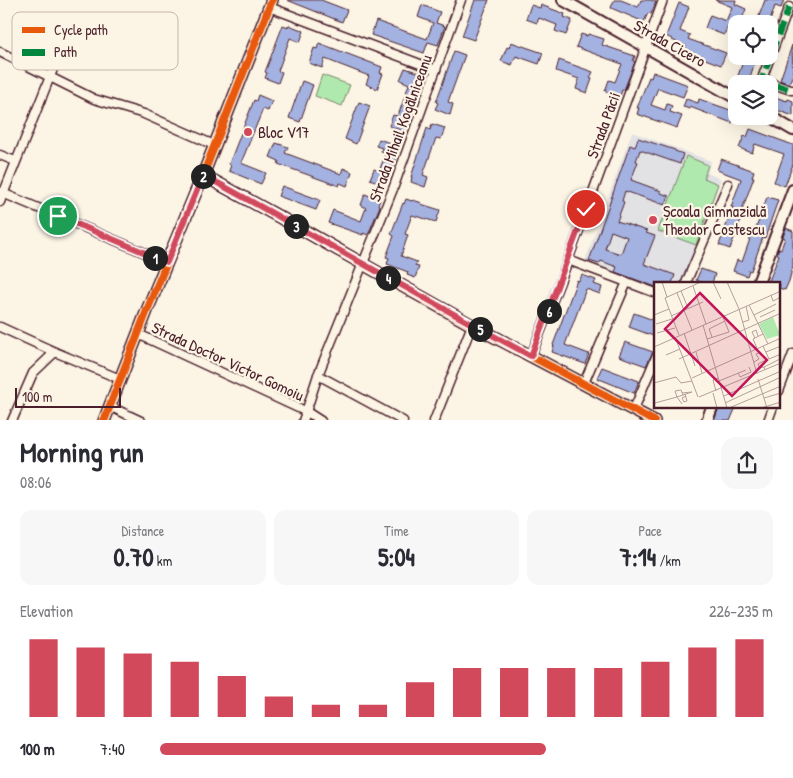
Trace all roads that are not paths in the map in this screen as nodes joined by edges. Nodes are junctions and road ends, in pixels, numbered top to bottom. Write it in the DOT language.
graph roads {
  1 [pos="461,0"];
  2 [pos="563,0"];
  3 [pos="664,0"];
  4 [pos="270,4"];
  5 [pos="789,7"];
  6 [pos="646,47"];
  7 [pos="0,52"];
  8 [pos="12,58"];
  9 [pos="37,70"];
  10 [pos="51,70"];
  11 [pos="436,70"];
  12 [pos="49,76"];
  13 [pos="793,90"];
  14 [pos="728,93"];
  15 [pos="778,121"];
  16 [pos="793,130"];
  17 [pos="214,145"];
  18 [pos="0,155"];
  19 [pos="15,162"];
  20 [pos="203,175"];
  21 [pos="728,184"];
  22 [pos="793,190"];
  23 [pos="2,193"];
  24 [pos="0,202"];
  25 [pos="568,260"];
  26 [pos="167,262"];
  27 [pos="363,264"];
  28 [pos="627,282"];
  29 [pos="686,282"];
  30 [pos="758,282"];
  31 [pos="654,292"];
  32 [pos="472,325"];
  33 [pos="0,327"];
  34 [pos="138,334"];
  35 [pos="55,352"];
  36 [pos="793,354"];
  37 [pos="531,356"];
  38 [pos="654,362"];
  39 [pos="318,375"];
  40 [pos="120,378"];
  41 [pos="584,382"];
  42 [pos="780,388"];
  43 [pos="109,406"];
  44 [pos="712,408"];
  45 [pos="773,408"];
  46 [pos="634,409"];
  47 [pos="306,412"];
  48 [pos="12,420"];
  49 [pos="104,420"];
  50 [pos="141,420"];
  51 [pos="303,420"];
  52 [pos="321,420"];
  53 [pos="403,420"];
  54 [pos="434,420"];
  55 [pos="654,420"];
  56 [pos="707,420"];
  57 [pos="768,420"];
  1 -- 11 [label="street, Strada Mihail Kogălniceanu"];
  2 -- 6 [label="street, Strada Cicero"];
  3 -- 6 [label="street, Strada Păcii"];
  4 -- 11 [label="street"];
  4 -- 17 [label="street"];
  5 -- 13 [label="street"];
  6 -- 14 [label="street, Strada Cicero"];
  6 -- 25 [label="street, Strada Păcii"];
  7 -- 8 [label="street"];
  9 -- 12 [label="street"];
  10 -- 12 [label="street"];
  11 -- 27 [label="street, Strada Mihail Kogălniceanu"];
  12 -- 17 [label="street"];
  12 -- 19 [label="street"];
  15 -- 16 [label="street"];
  17 -- 20 [label="street"];
  18 -- 19 [label="street"];
  19 -- 23 [label="street"];
  20 -- 26 [label="street"];
  20 -- 27 [label="street"];
  21 -- 29 [label="street"];
  22 -- 30 [label="street"];
  23 -- 24 [label="street"];
  23 -- 26 [label="street"];
  25 -- 28 [label="street"];
  25 -- 37 [label="street, Strada Păcii"];
  26 -- 34 [label="street"];
  27 -- 32 [label="street"];
  27 -- 39 [label="street, Strada Mihail Kogălniceanu"];
  28 -- 31 [label="street"];
  28 -- 41 [label="street"];
  32 -- 37 [label="street"];
  32 -- 54 [label="street"];
  33 -- 35 [label="street"];
  34 -- 40 [label="street"];
  34 -- 47 [label="street, Strada Doctor Victor Gomoiu"];
  35 -- 40 [label="street"];
  35 -- 48 [label="street"];
  36 -- 42 [label="street"];
  37 -- 41 [label="street"];
  38 -- 46 [label="street"];
  39 -- 47 [label="street, Strada Mihail Kogălniceanu"];
  39 -- 53 [label="street, Strada Doctor Victor Gomoiu"];
  40 -- 43 [label="street"];
  41 -- 46 [label="street"];
  43 -- 49 [label="street"];
  43 -- 50 [label="street"];
  44 -- 56 [label="street"];
  45 -- 57 [label="street"];
  46 -- 55 [label="street"];
  47 -- 51 [label="street, Strada Mihail Kogălniceanu"];
  47 -- 52 [label="street, Strada Doctor Victor Gomoiu"];
}
